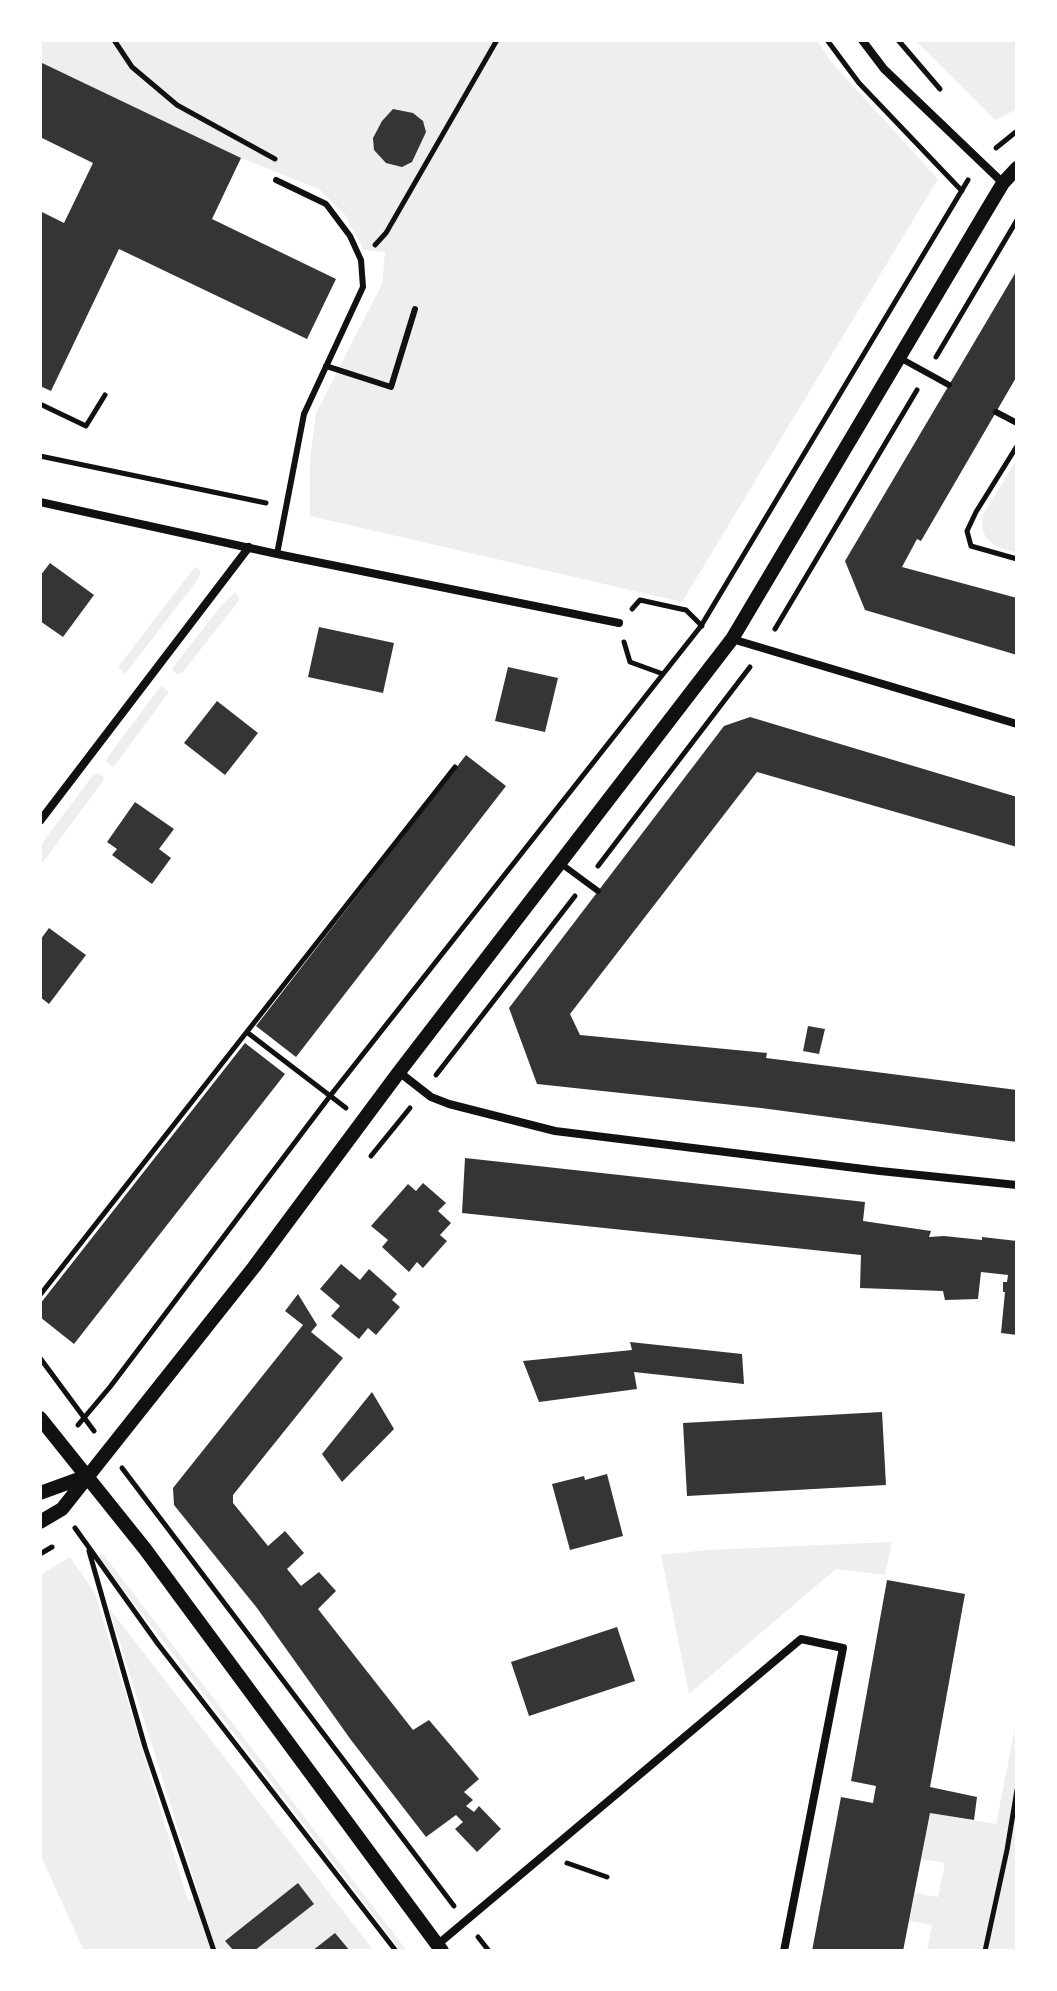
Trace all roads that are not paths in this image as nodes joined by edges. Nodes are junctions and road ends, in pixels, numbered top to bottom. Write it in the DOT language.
graph roads {
  1 [pos="862,40"];
  2 [pos="1017,168"];
  3 [pos="276,180"];
  4 [pos="1003,183"];
  5 [pos="415,309"];
  6 [pos="900,358"];
  7 [pos="326,366"];
  8 [pos="949,385"];
  9 [pos="996,412"];
  10 [pos="1017,423"];
  11 [pos="40,502"];
  12 [pos="249,547"];
  13 [pos="277,554"];
  14 [pos="619,623"];
  15 [pos="732,639"];
  16 [pos="1017,724"];
  17 [pos="40,821"];
  18 [pos="560,863"];
  19 [pos="598,891"];
  20 [pos="399,1072"];
  21 [pos="1017,1185"];
  22 [pos="40,1418"];
  23 [pos="87,1476"];
  24 [pos="40,1493"];
  25 [pos="40,1522"];
  26 [pos="439,1948"];
  27 [pos="784,1951"];
  1 -- 4 [label="street"];
  2 -- 4 [label="street"];
  3 -- 7 [label="lane"];
  4 -- 6 [label="street"];
  5 -- 7 [label="lane"];
  6 -- 8 [label="lane"];
  6 -- 15 [label="street"];
  7 -- 13 [label="lane"];
  9 -- 10 [label="lane"];
  11 -- 12 [label="street"];
  12 -- 13 [label="street"];
  12 -- 17 [label="street"];
  13 -- 14 [label="street"];
  15 -- 16 [label="street"];
  15 -- 18 [label="street"];
  18 -- 19 [label="lane"];
  18 -- 20 [label="street"];
  20 -- 21 [label="street"];
  20 -- 23 [label="street"];
  22 -- 23 [label="street"];
  23 -- 24 [label="street"];
  23 -- 25 [label="street"];
  23 -- 26 [label="street"];
  26 -- 27 [label="street"];
}
